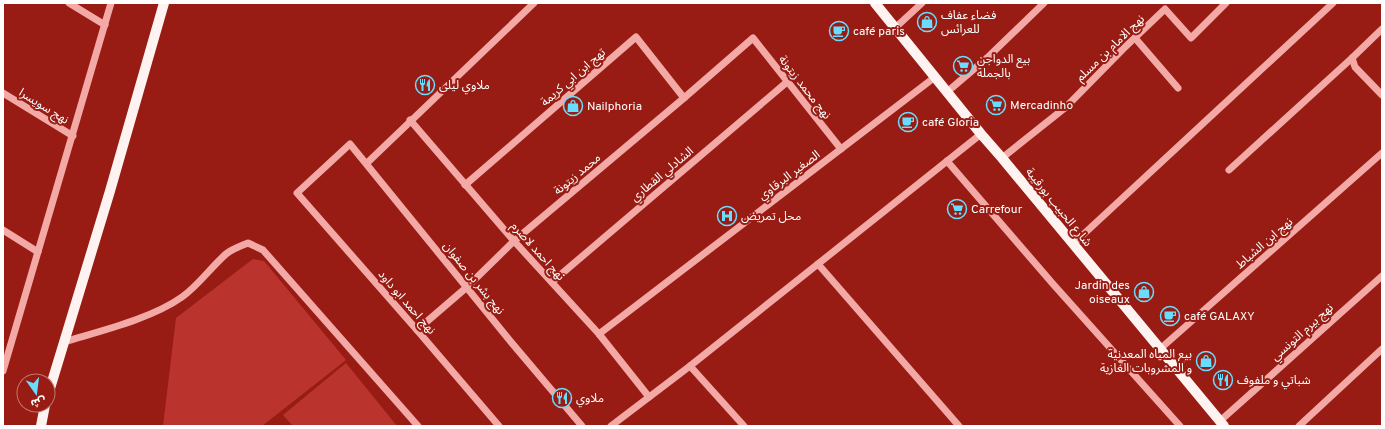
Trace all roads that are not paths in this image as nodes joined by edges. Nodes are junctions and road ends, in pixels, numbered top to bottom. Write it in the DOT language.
graph roads {
  1 [pos="69,3"];
  2 [pos="111,3"];
  3 [pos="164,3"];
  4 [pos="534,3"];
  5 [pos="875,3"];
  6 [pos="922,3"];
  7 [pos="1044,3"];
  8 [pos="1226,3"];
  9 [pos="1333,3"];
  10 [pos="105,26"];
  11 [pos="895,28"];
  12 [pos="1382,29"];
  13 [pos="753,38"];
  14 [pos="1135,38"];
  15 [pos="1352,58"];
  16 [pos="935,77"];
  17 [pos="787,82"];
  18 [pos="1178,88"];
  19 [pos="947,92"];
  20 [pos="3,93"];
  21 [pos="1382,95"];
  22 [pos="684,98"];
  23 [pos="410,120"];
  24 [pos="981,134"];
  25 [pos="73,136"];
  26 [pos="841,149"];
  27 [pos="1382,153"];
  28 [pos="1002,158"];
  29 [pos="947,161"];
  30 [pos="367,163"];
  31 [pos="1229,170"];
  32 [pos="465,184"];
  33 [pos="297,193"];
  34 [pos="3,230"];
  35 [pos="514,241"];
  36 [pos="1073,244"];
  37 [pos="38,252"];
  38 [pos="818,264"];
  39 [pos="1382,276"];
  40 [pos="552,282"];
  41 [pos="467,287"];
  42 [pos="417,330"];
  43 [pos="599,334"];
  44 [pos="64,342"];
  45 [pos="1160,349"];
  46 [pos="1382,349"];
  47 [pos="690,366"];
  48 [pos="4,368"];
  49 [pos="55,373"];
  50 [pos="649,397"];
  51 [pos="41,413"];
  52 [pos="43,413"];
  53 [pos="1222,424"];
  54 [pos="33,426"];
  55 [pos="41,426"];
  56 [pos="418,426"];
  57 [pos="499,426"];
  58 [pos="582,426"];
  59 [pos="611,426"];
  60 [pos="744,426"];
  61 [pos="960,426"];
  62 [pos="1180,426"];
  63 [pos="1299,426"];
  1 -- 10 [label="street"];
  2 -- 10 [label="street"];
  3 -- 44 [label="main road"];
  4 -- 23 [label="street"];
  5 -- 11 [label="main road, شارع الحبيب بورقيبة"];
  6 -- 11 [label="street"];
  7 -- 19 [label="street"];
  8 -- 14 [label="street, نهج الامام بن مسلم"];
  9 -- 36 [label="street"];
  10 -- 25 [label="street"];
  11 -- 16 [label="main road, شارع الحبيب بورقيبة"];
  12 -- 15 [label="street"];
  13 -- 17 [label="street, نهج محمد زيتونة"];
  13 -- 22 [label="street, محمد زيتونة"];
  14 -- 18 [label="street"];
  14 -- 28 [label="street, نهج الامام بن مسلم"];
  15 -- 21 [label="street"];
  15 -- 31 [label="street"];
  16 -- 19 [label="main road, شارع الحبيب بورقيبة"];
  16 -- 26 [label="street, الصغير البرقاوي"];
  17 -- 26 [label="street, نهج محمد زيتونة"];
  17 -- 40 [label="street, الشادلي القطاري"];
  19 -- 24 [label="main road, شارع الحبيب بورقيبة"];
  20 -- 25 [label="street, نهج سويسرا"];
  22 -- 32 [label="street, تهج ابن ابي كريمة"];
  22 -- 35 [label="street, محمد زيتونة"];
  23 -- 30 [label="street"];
  23 -- 32 [label="street, نهج احمد لاصرم"];
  24 -- 28 [label="main road, شارع الحبيب بورقيبة"];
  24 -- 29 [label="street"];
  25 -- 37 [label="street"];
  26 -- 43 [label="street, الصغير البرقاوي"];
  27 -- 45 [label="street, نهج ابن الشباط"];
  28 -- 36 [label="main road, شارع الحبيب بورقيبة"];
  29 -- 38 [label="street"];
  29 -- 62 [label="street"];
  30 -- 33 [label="street, نهج بشر بن صفوان"];
  30 -- 41 [label="street, نهج بشر بن صفوان"];
  32 -- 35 [label="street, نهج احمد لاصرم"];
  33 -- 42 [label="street, نهج احمد ابو داود"];
  34 -- 37 [label="street"];
  35 -- 40 [label="street, نهج احمد لاصرم"];
  35 -- 41 [label="street, محمد زيتونة"];
  36 -- 45 [label="main road, شارع الحبيب بورقيبة"];
  37 -- 48 [label="street"];
  38 -- 47 [label="street"];
  38 -- 61 [label="street"];
  39 -- 53 [label="street, نهج بيرم التونسي"];
  40 -- 43 [label="street, نهج احمد لاصرم"];
  41 -- 42 [label="street, محمد زيتونة"];
  41 -- 58 [label="street, نهج بشر بن صفوان"];
  42 -- 57 [label="street, نهج احمد ابو داود"];
  43 -- 50 [label="street, نهج احمد لاصرم"];
  44 -- 49 [label="main road"];
  44 -- 56 [label="street"];
  45 -- 53 [label="main road, شارع الحبيب بورقيبة"];
  46 -- 63 [label="street"];
  47 -- 50 [label="street"];
  47 -- 60 [label="street"];
  50 -- 59 [label="street"];
  51 -- 54 [label="main road"];
  52 -- 55 [label="main road"];
}
